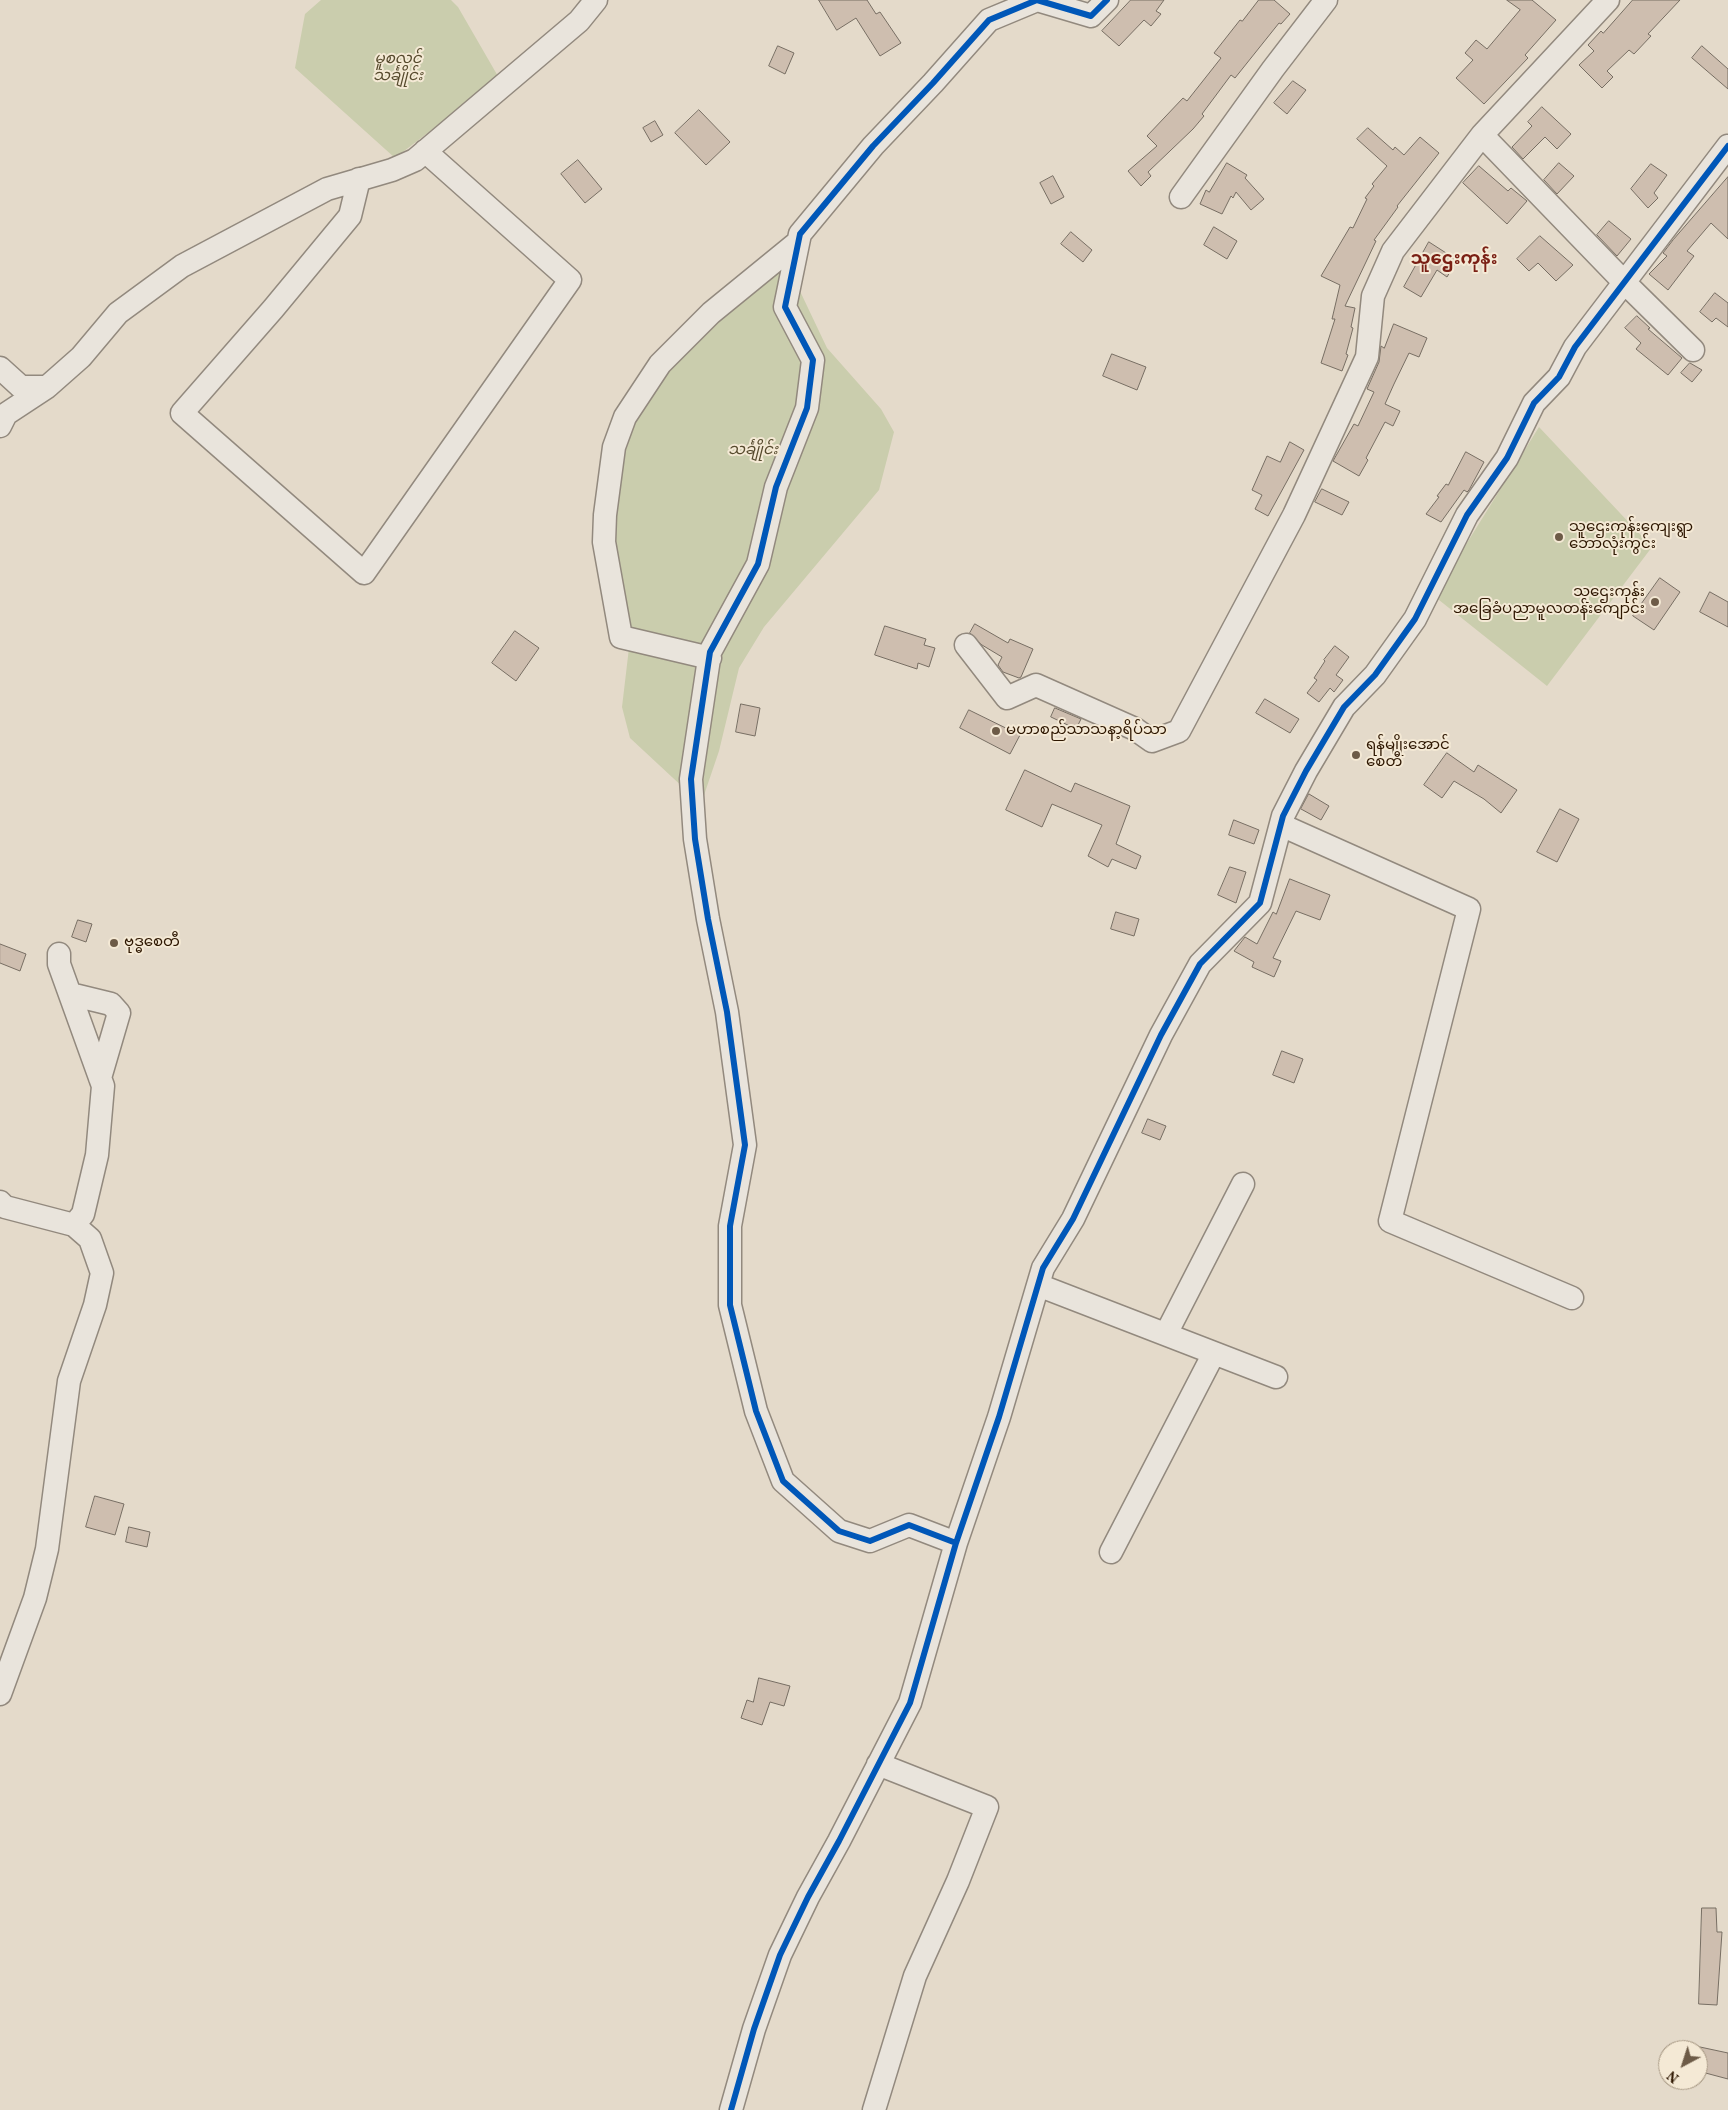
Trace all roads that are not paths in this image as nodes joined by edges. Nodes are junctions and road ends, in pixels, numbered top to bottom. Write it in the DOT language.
graph roads {
  1 [pos="596,0"];
  2 [pos="1107,0"];
  3 [pos="1326,0"];
  4 [pos="1608,0"];
  5 [pos="1482,135"];
  6 [pos="1728,146"];
  7 [pos="425,152"];
  8 [pos="360,179"];
  9 [pos="1181,197"];
  10 [pos="798,242"];
  11 [pos="1624,282"];
  12 [pos="1693,350"];
  13 [pos="0,368"];
  14 [pos="47,387"];
  15 [pos="0,426"];
  16 [pos="966,645"];
  17 [pos="710,658"];
  18 [pos="1281,825"];
  19 [pos="59,954"];
  20 [pos="70,994"];
  21 [pos="100,1078"];
  22 [pos="1243,1184"];
  23 [pos="0,1202"];
  24 [pos="74,1225"];
  25 [pos="1038,1285"];
  26 [pos="1572,1298"];
  27 [pos="1166,1334"];
  28 [pos="1214,1353"];
  29 [pos="1276,1377"];
  30 [pos="956,1543"];
  31 [pos="1111,1552"];
  32 [pos="0,1694"];
  33 [pos="878,1764"];
  34 [pos="731,2110"];
  35 [pos="874,2110"];
  1 -- 7 [label="street"];
  2 -- 10 [label="street"];
  3 -- 9 [label="street"];
  4 -- 5 [label="street"];
  5 -- 11 [label="street"];
  5 -- 16 [label="street"];
  6 -- 11 [label="street"];
  7 -- 8 [label="street"];
  7 -- 8 [label="street"];
  8 -- 14 [label="street"];
  10 -- 17 [label="street"];
  10 -- 17 [label="street"];
  11 -- 12 [label="street"];
  11 -- 18 [label="street"];
  13 -- 14 [label="street"];
  14 -- 15 [label="street"];
  17 -- 30 [label="street"];
  18 -- 25 [label="street"];
  18 -- 26 [label="street"];
  19 -- 20 [label="street"];
  20 -- 21 [label="street"];
  20 -- 21 [label="street"];
  21 -- 24 [label="street"];
  22 -- 27 [label="street"];
  23 -- 24 [label="street"];
  24 -- 32 [label="street"];
  25 -- 27 [label="street"];
  25 -- 30 [label="street"];
  27 -- 28 [label="street"];
  28 -- 29 [label="street"];
  28 -- 31 [label="street"];
  30 -- 33 [label="street"];
  33 -- 34 [label="street"];
  33 -- 35 [label="street"];
}
